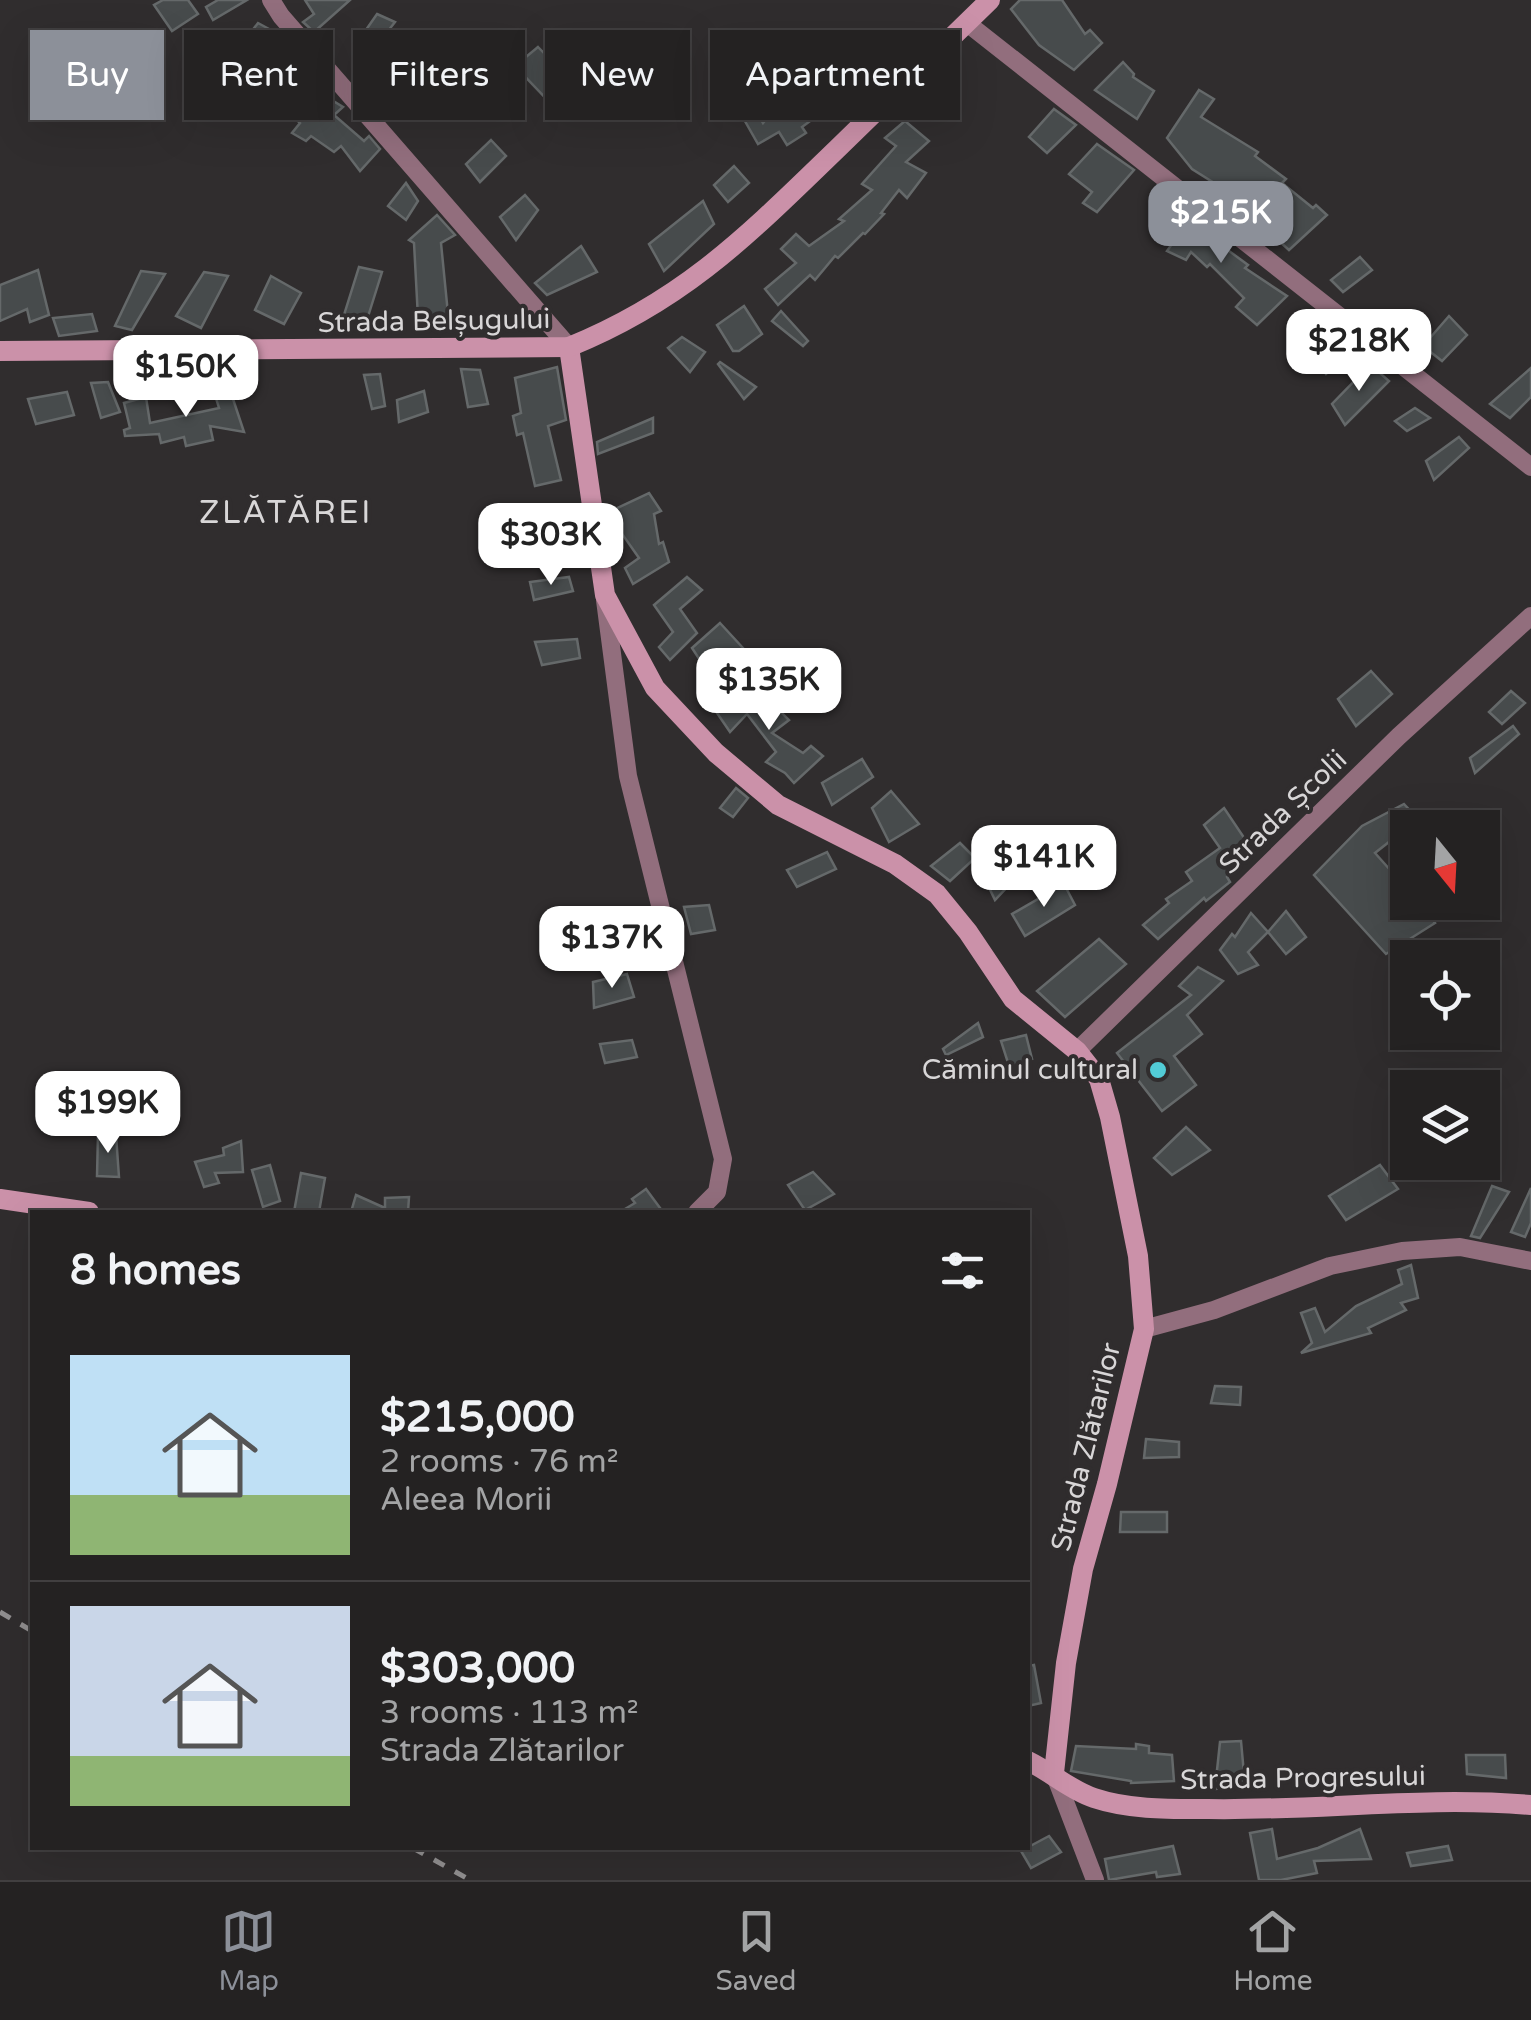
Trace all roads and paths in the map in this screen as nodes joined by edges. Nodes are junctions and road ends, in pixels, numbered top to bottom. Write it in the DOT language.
graph roads {
  1 [pos="271,0"];
  2 [pos="990,0"];
  3 [pos="967,23"];
  4 [pos="569,347"];
  5 [pos="0,351"];
  6 [pos="1531,467"];
  7 [pos="605,595"];
  8 [pos="1531,616"];
  9 [pos="1078,1051"];
  10 [pos="0,1199"];
  11 [pos="75,1210"];
  12 [pos="699,1210"];
  13 [pos="1531,1260"];
  14 [pos="1144,1329"];
  15 [pos="1030,1761"];
  16 [pos="1054,1774"];
  17 [pos="1531,1805"];
  18 [pos="1095,1880"];
  1 -- 4 [label="street"];
  2 -- 3 [label="street"];
  3 -- 4 [label="street"];
  3 -- 6 [label="street"];
  4 -- 5 [label="street, Strada Belșugului"];
  4 -- 7 [label="street, Strada Zlătarilor"];
  7 -- 9 [label="street, Strada Zlătarilor"];
  7 -- 12 [label="street"];
  8 -- 9 [label="street, Strada Școlii"];
  9 -- 14 [label="street, Strada Zlătarilor"];
  10 -- 11 [label="street"];
  13 -- 14 [label="street"];
  14 -- 16 [label="street, Strada Zlătarilor"];
  15 -- 16 [label="street, Strada Progresului"];
  16 -- 17 [label="street, Strada Progresului"];
  16 -- 18 [label="street, Strada Zlătarilor"];
}
